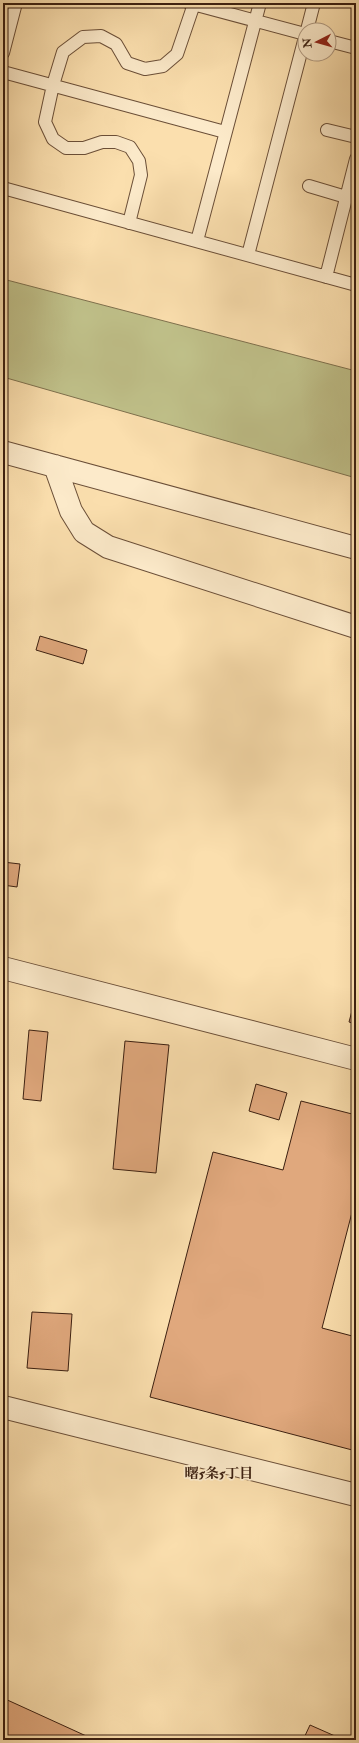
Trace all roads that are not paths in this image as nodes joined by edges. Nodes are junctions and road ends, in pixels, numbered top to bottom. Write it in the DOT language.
graph roads {
  1 [pos="16,3"];
  2 [pos="260,3"];
  3 [pos="314,3"];
  4 [pos="197,4"];
  5 [pos="255,21"];
  6 [pos="309,22"];
  7 [pos="297,34"];
  8 [pos="337,43"];
  9 [pos="356,48"];
  10 [pos="3,53"];
  11 [pos="298,62"];
  12 [pos="3,72"];
  13 [pos="53,85"];
  14 [pos="327,130"];
  15 [pos="225,132"];
  16 [pos="356,137"];
  17 [pos="356,159"];
  18 [pos="309,186"];
  19 [pos="3,188"];
  20 [pos="346,197"];
  21 [pos="129,222"];
  22 [pos="197,241"];
  23 [pos="248,255"];
  24 [pos="326,277"];
  25 [pos="355,281"];
  26 [pos="3,452"];
  27 [pos="55,466"];
  28 [pos="356,548"];
  29 [pos="356,627"];
  30 [pos="3,968"];
  31 [pos="356,1059"];
  32 [pos="3,1407"];
  33 [pos="356,1495"];
  1 -- 10 [label="lane"];
  2 -- 5 [label="lane"];
  3 -- 6 [label="lane"];
  4 -- 5 [label="lane"];
  4 -- 13 [label="lane"];
  5 -- 7 [label="lane"];
  5 -- 15 [label="lane"];
  8 -- 9 [label="lane"];
  11 -- 23 [label="lane"];
  12 -- 13 [label="lane"];
  13 -- 15 [label="lane"];
  13 -- 21 [label="lane"];
  14 -- 16 [label="lane"];
  15 -- 22 [label="lane"];
  17 -- 20 [label="lane"];
  18 -- 20 [label="lane"];
  19 -- 21 [label="lane"];
  20 -- 24 [label="lane"];
  21 -- 22 [label="lane"];
  22 -- 23 [label="lane"];
  23 -- 24 [label="lane"];
  24 -- 25 [label="lane"];
  26 -- 27 [label="street"];
  27 -- 28 [label="street"];
  27 -- 29 [label="street"];
  30 -- 31 [label="street"];
  32 -- 33 [label="street"];
}
